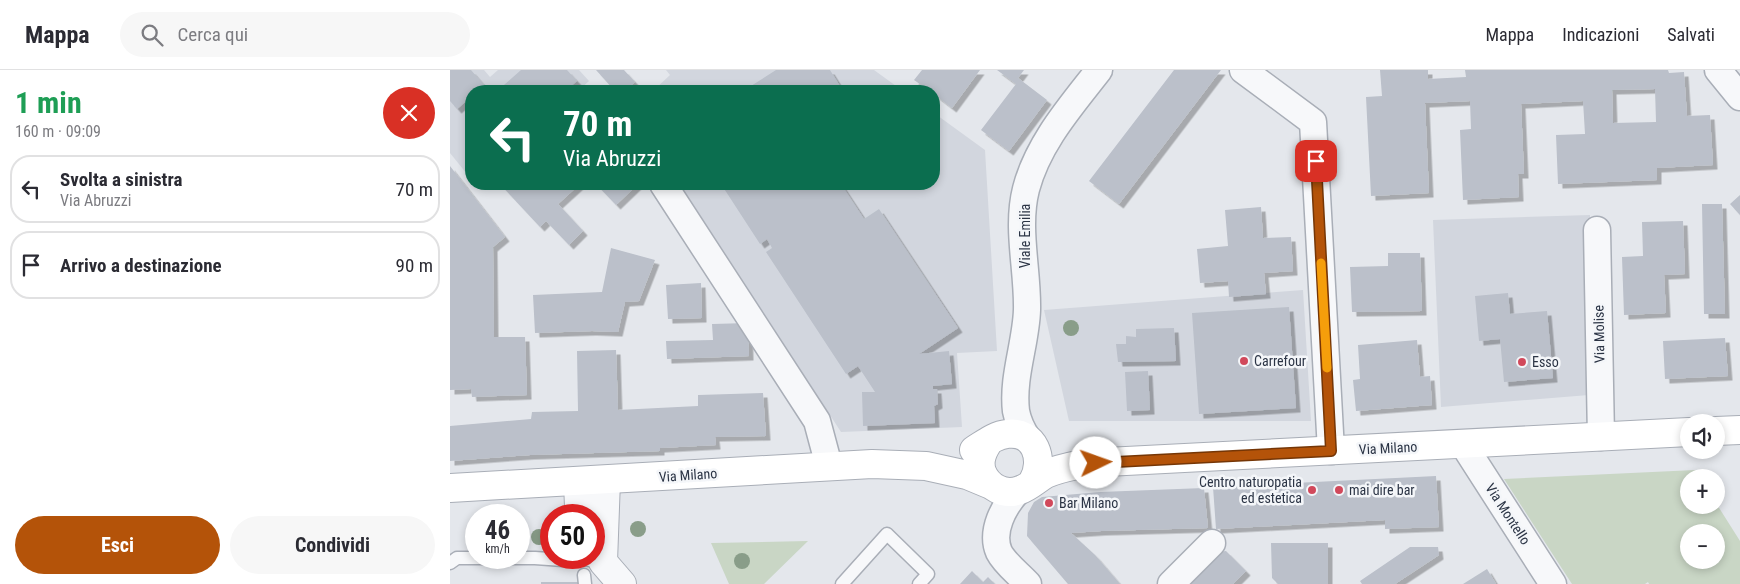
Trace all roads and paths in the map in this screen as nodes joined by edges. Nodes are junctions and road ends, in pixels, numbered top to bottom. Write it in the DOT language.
graph roads {
  1 [pos="1099,70"];
  2 [pos="1243,70"];
  3 [pos="1718,70"];
  4 [pos="1740,96"];
  5 [pos="667,190"];
  6 [pos="1597,230"];
  7 [pos="1016,392"];
  8 [pos="1740,430"];
  9 [pos="1725,431"];
  10 [pos="1680,433"];
  11 [pos="1601,437"];
  12 [pos="990,440"];
  13 [pos="1031,442"];
  14 [pos="1463,444"];
  15 [pos="1331,451"];
  16 [pos="1087,463"];
  17 [pos="829,466"];
  18 [pos="926,466"];
  19 [pos="606,480"];
  20 [pos="578,482"];
  21 [pos="990,485"];
  22 [pos="1026,486"];
  23 [pos="450,488"];
  24 [pos="579,504"];
  25 [pos="602,504"];
  26 [pos="1000,519"];
  27 [pos="1212,543"];
  28 [pos="540,558"];
  29 [pos="450,563"];
  30 [pos="596,569"];
  31 [pos="622,584"];
  32 [pos="842,584"];
  33 [pos="919,584"];
  34 [pos="1028,584"];
  35 [pos="1171,584"];
  36 [pos="1553,584"];
  1 -- 7 [label="street, Viale Emilia"];
  2 -- 15 [label="street"];
  3 -- 4 [label="street"];
  5 -- 17 [label="street"];
  6 -- 11 [label="street, Via Molise"];
  7 -- 12 [label="street, Viale Emilia"];
  7 -- 13 [label="street, Viale Emilia"];
  8 -- 9 [label="main road"];
  10 -- 11 [label="main road, Via Milano"];
  11 -- 14 [label="main road, Via Milano"];
  12 -- 13 [label="main road, Via Milano"];
  12 -- 18 [label="main road, Via Milano"];
  12 -- 21 [label="main road"];
  13 -- 16 [label="main road, Via Milano"];
  13 -- 22 [label="main road"];
  14 -- 15 [label="main road, Via Milano"];
  14 -- 36 [label="street, Via Montello"];
  15 -- 16 [label="main road, Via Milano"];
  16 -- 22 [label="main road, Via Milano"];
  17 -- 18 [label="main road, Via Milano"];
  17 -- 19 [label="main road, Via Milano"];
  18 -- 21 [label="main road, Via Milano"];
  19 -- 20 [label="main road, Via Milano"];
  19 -- 25 [label="street"];
  20 -- 23 [label="main road, Via Milano"];
  20 -- 24 [label="street"];
  21 -- 22 [label="main road, Via Milano"];
  21 -- 26 [label="street"];
  22 -- 26 [label="street"];
  26 -- 34 [label="street"];
  27 -- 35 [label="street"];
  28 -- 29 [label="lane"];
  30 -- 31 [label="street"];
  32 -- 33 [label="lane"];
}
